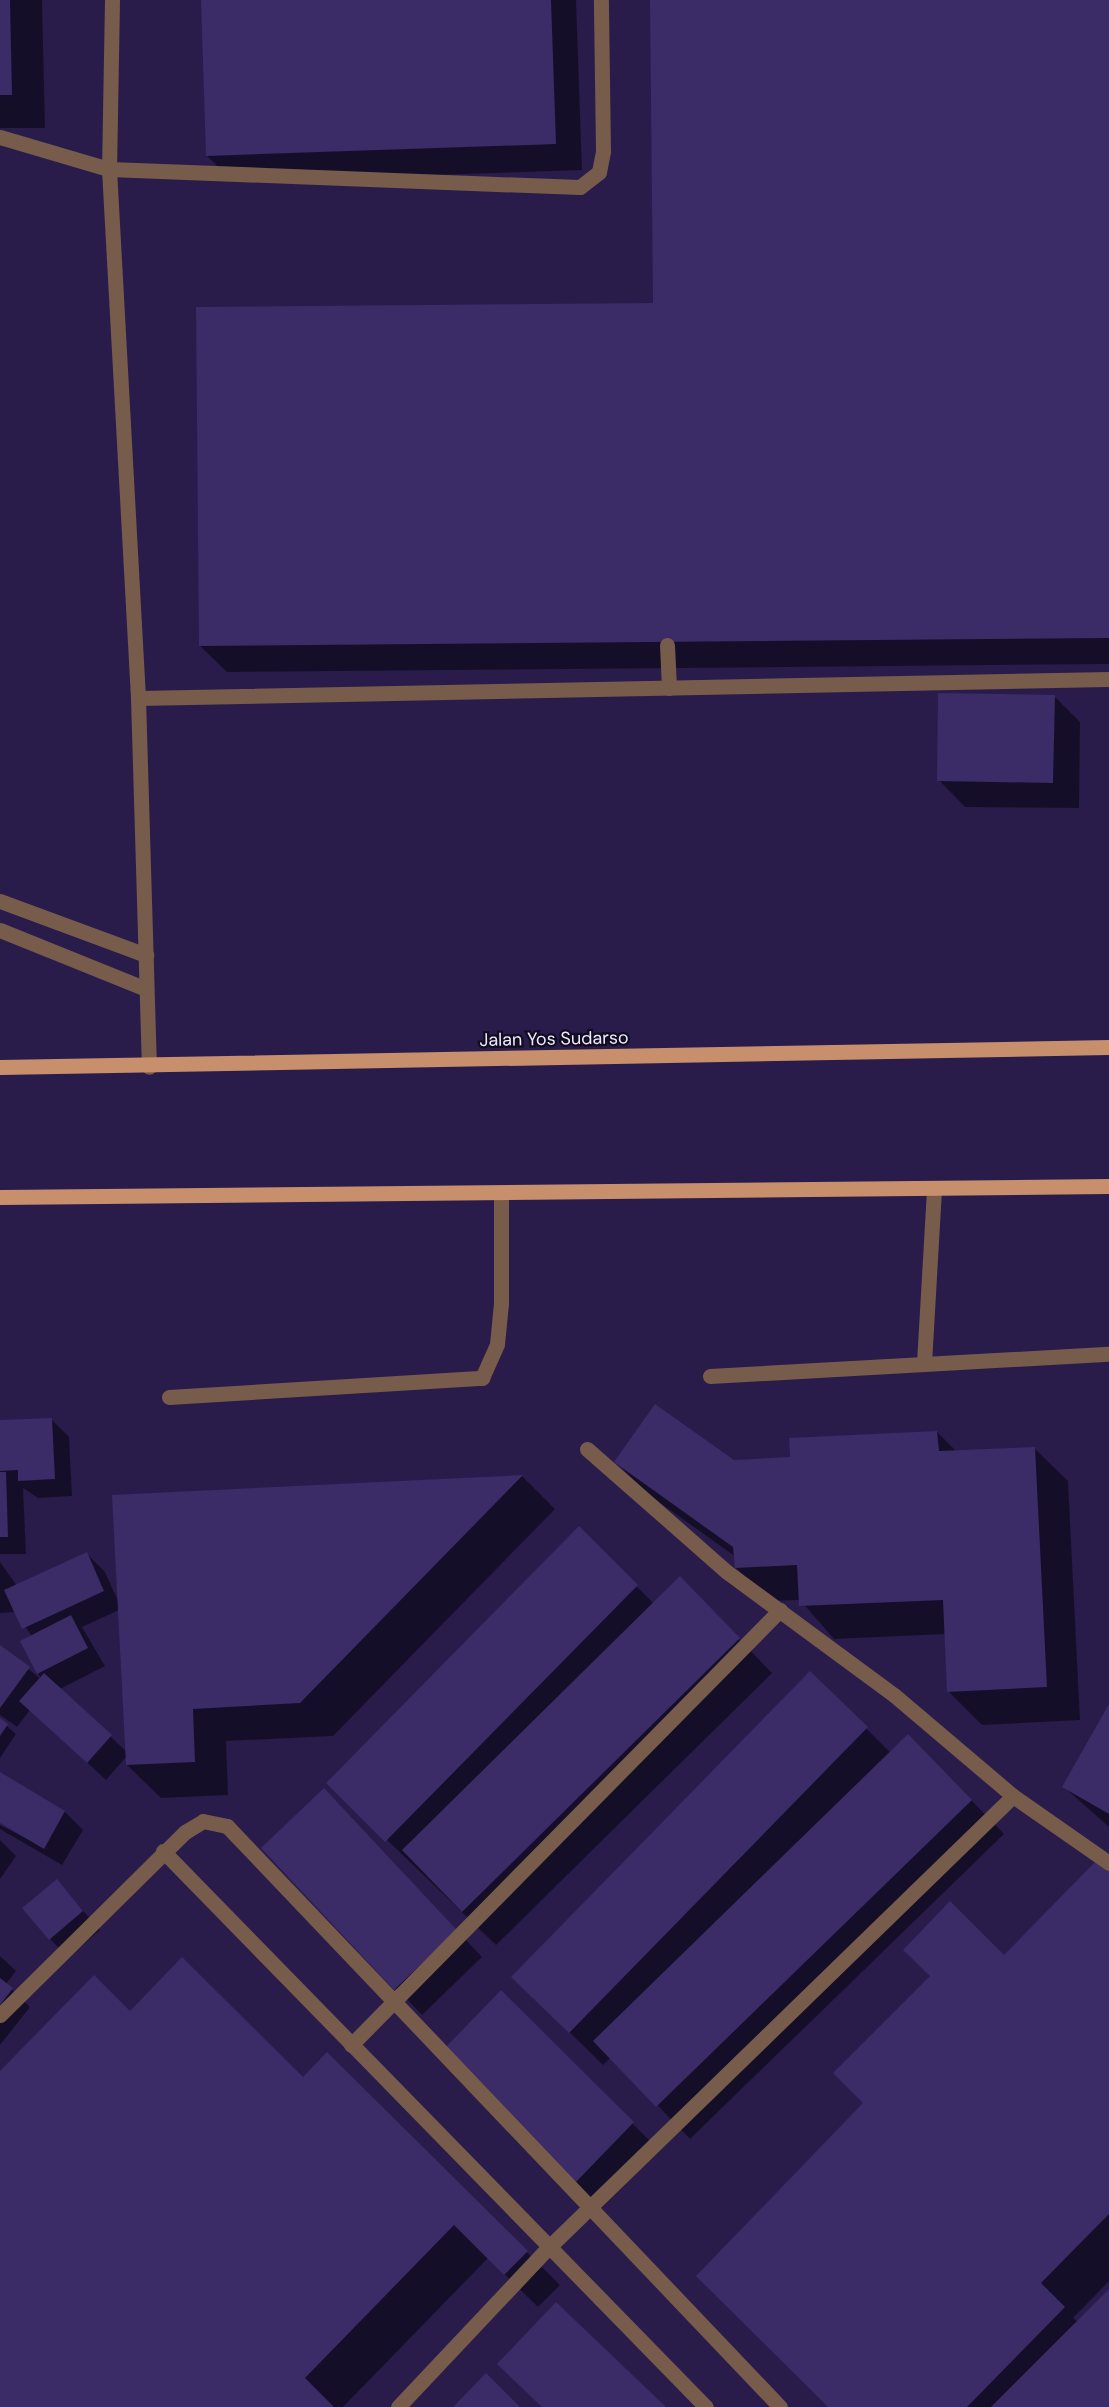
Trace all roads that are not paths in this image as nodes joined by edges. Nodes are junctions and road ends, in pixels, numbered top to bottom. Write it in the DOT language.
graph roads {
  1 [pos="112,0"];
  2 [pos="601,0"];
  3 [pos="0,137"];
  4 [pos="108,169"];
  5 [pos="667,645"];
  6 [pos="1109,679"];
  7 [pos="669,688"];
  8 [pos="138,698"];
  9 [pos="0,901"];
  10 [pos="0,930"];
  11 [pos="146,955"];
  12 [pos="146,989"];
  13 [pos="1109,1047"];
  14 [pos="0,1067"];
  15 [pos="149,1067"];
  16 [pos="1109,1186"];
  17 [pos="934,1188"];
  18 [pos="501,1194"];
  19 [pos="0,1197"];
  20 [pos="1109,1354"];
  21 [pos="924,1363"];
  22 [pos="710,1376"];
  23 [pos="168,1397"];
  24 [pos="587,1449"];
  25 [pos="780,1610"];
  26 [pos="1013,1796"];
  27 [pos="163,1851"];
  28 [pos="1109,1863"];
  29 [pos="393,2003"];
  30 [pos="0,2015"];
  31 [pos="351,2045"];
  32 [pos="588,2210"];
  33 [pos="548,2248"];
  34 [pos="773,2405"];
  35 [pos="398,2407"];
  36 [pos="706,2407"];
  1 -- 4 [label="lane"];
  2 -- 4 [label="lane"];
  3 -- 4 [label="lane"];
  4 -- 8 [label="lane"];
  5 -- 7 [label="lane"];
  6 -- 7 [label="lane"];
  7 -- 8 [label="lane"];
  8 -- 11 [label="lane"];
  9 -- 11 [label="lane"];
  10 -- 12 [label="lane"];
  11 -- 12 [label="lane"];
  12 -- 15 [label="lane"];
  13 -- 15 [label="main road, Jalan Yos Sudarso"];
  14 -- 15 [label="main road, Jalan Yos Sudarso"];
  16 -- 17 [label="main road"];
  17 -- 18 [label="main road"];
  17 -- 21 [label="lane"];
  18 -- 19 [label="main road"];
  18 -- 23 [label="lane"];
  20 -- 21 [label="lane"];
  21 -- 22 [label="lane"];
  24 -- 25 [label="lane"];
  25 -- 26 [label="lane"];
  25 -- 29 [label="lane"];
  26 -- 28 [label="lane"];
  26 -- 32 [label="lane"];
  27 -- 29 [label="lane"];
  27 -- 30 [label="lane"];
  27 -- 31 [label="lane"];
  29 -- 31 [label="lane"];
  29 -- 32 [label="lane"];
  31 -- 33 [label="lane"];
  32 -- 33 [label="lane"];
  32 -- 34 [label="lane"];
  33 -- 35 [label="lane"];
  33 -- 36 [label="lane"];
}
